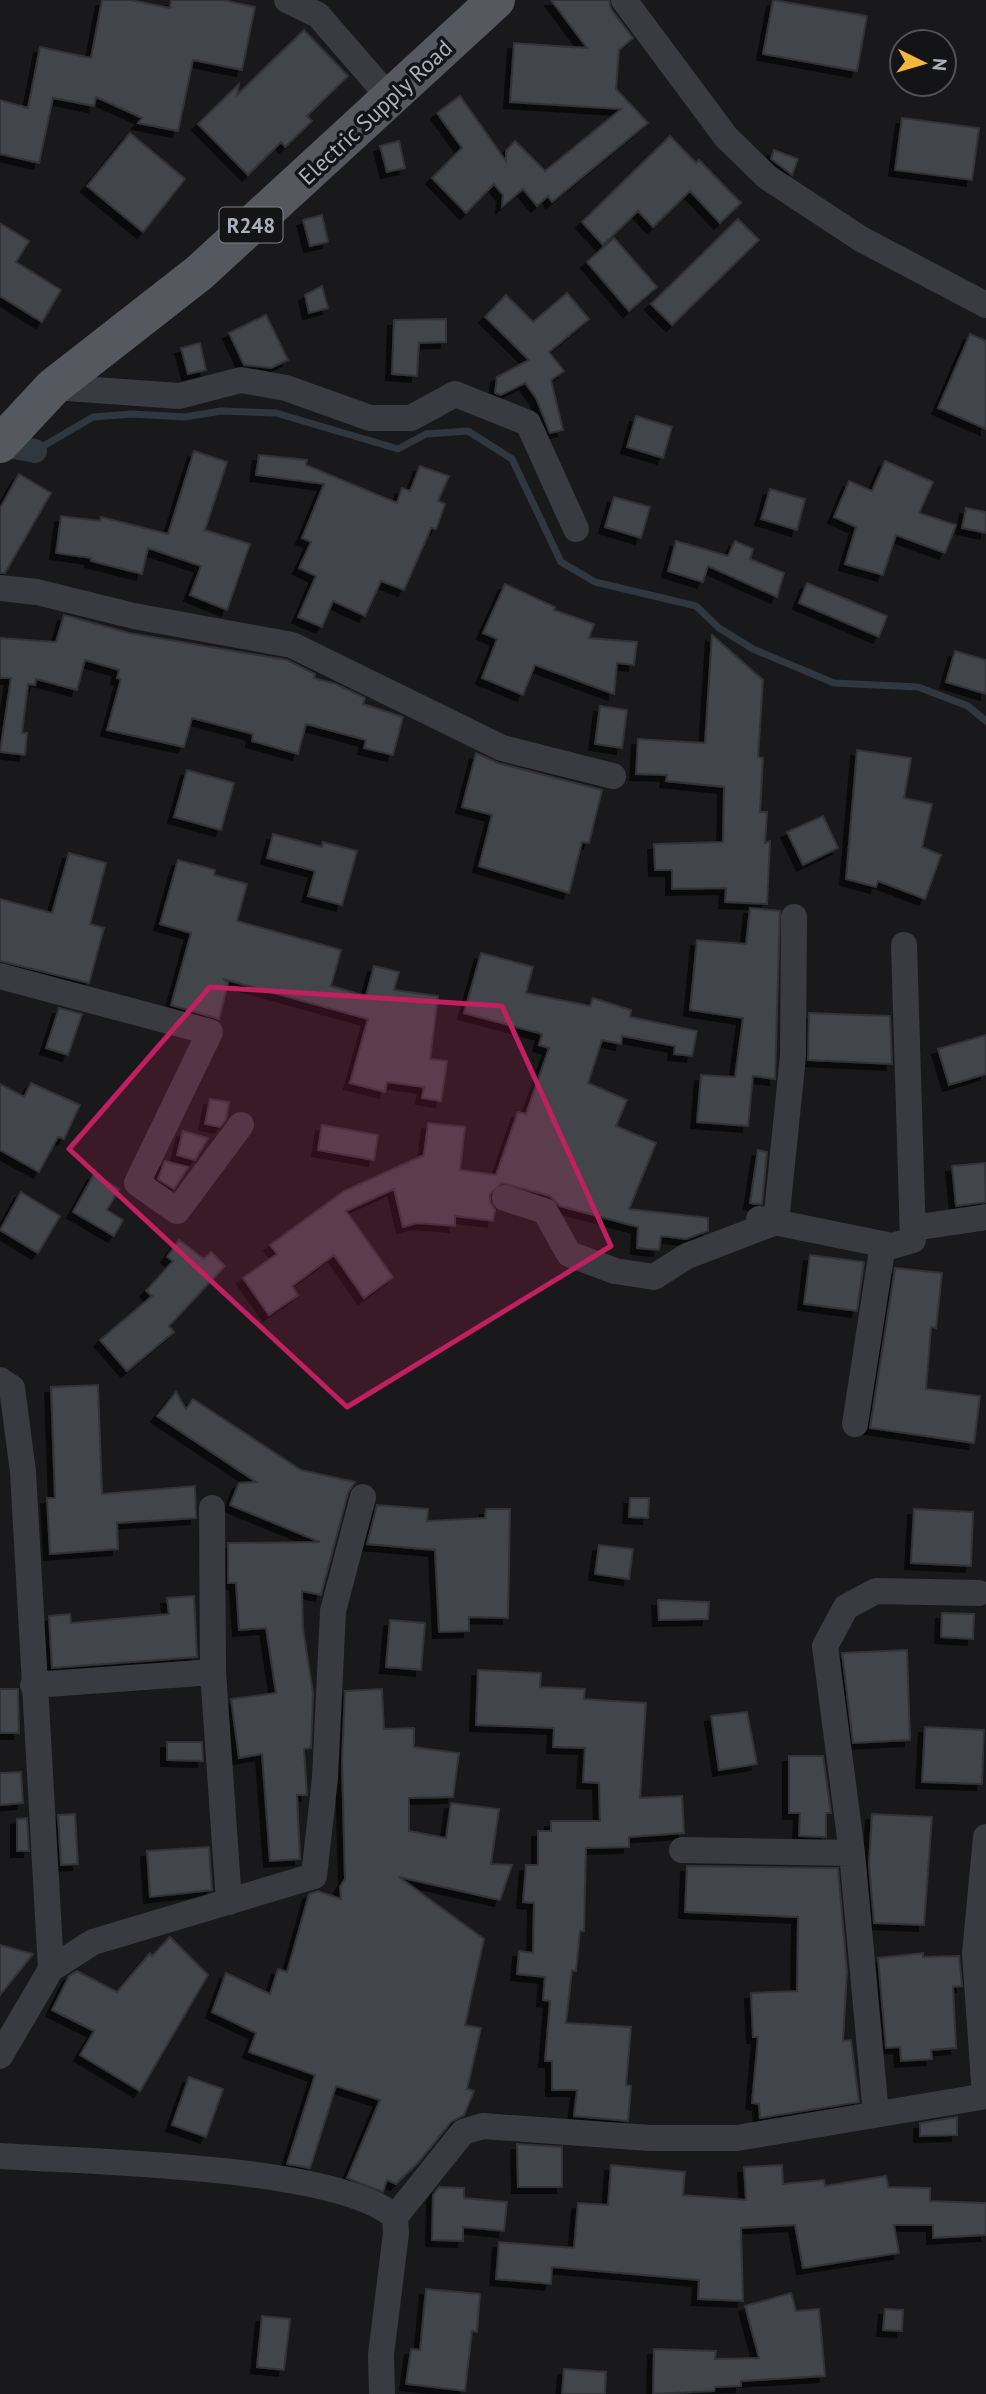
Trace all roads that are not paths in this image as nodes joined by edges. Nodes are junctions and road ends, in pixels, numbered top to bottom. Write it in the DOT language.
graph roads {
  1 [pos="287,0"];
  2 [pos="496,0"];
  3 [pos="624,0"];
  4 [pos="390,98"];
  5 [pos="986,305"];
  6 [pos="53,387"];
  7 [pos="0,444"];
  8 [pos="576,529"];
  9 [pos="0,588"];
  10 [pos="613,776"];
  11 [pos="794,917"];
  12 [pos="904,944"];
  13 [pos="0,976"];
  14 [pos="241,1125"];
  15 [pos="505,1198"];
  16 [pos="986,1217"];
  17 [pos="764,1220"];
  18 [pos="913,1228"];
  19 [pos="883,1244"];
  20 [pos="0,1380"];
  21 [pos="855,1424"];
  22 [pos="363,1497"];
  23 [pos="212,1508"];
  24 [pos="979,1593"];
  25 [pos="213,1672"];
  26 [pos="33,1685"];
  27 [pos="986,1837"];
  28 [pos="682,1850"];
  29 [pos="852,1853"];
  30 [pos="229,1902"];
  31 [pos="51,1969"];
  32 [pos="0,2056"];
  33 [pos="985,2096"];
  34 [pos="876,2114"];
  35 [pos="0,2156"];
  36 [pos="395,2217"];
  37 [pos="382,2394"];
  1 -- 4 [label="street"];
  2 -- 4 [label="main road, Electric Supply Road / R248"];
  3 -- 5 [label="street"];
  4 -- 6 [label="main road, Electric Supply Road / R248"];
  6 -- 7 [label="main road, Electric Supply Road / R248"];
  6 -- 8 [label="street"];
  9 -- 10 [label="street"];
  11 -- 17 [label="street"];
  12 -- 18 [label="street"];
  13 -- 14 [label="street"];
  15 -- 17 [label="street"];
  16 -- 18 [label="street"];
  17 -- 19 [label="street"];
  18 -- 19 [label="street"];
  19 -- 21 [label="street"];
  20 -- 26 [label="street"];
  22 -- 30 [label="street"];
  23 -- 25 [label="street"];
  24 -- 29 [label="street"];
  25 -- 26 [label="street"];
  25 -- 30 [label="street"];
  26 -- 31 [label="street"];
  27 -- 33 [label="street"];
  28 -- 29 [label="street"];
  29 -- 34 [label="street"];
  30 -- 31 [label="street"];
  31 -- 32 [label="street"];
  33 -- 34 [label="street"];
  34 -- 36 [label="street"];
  35 -- 36 [label="street"];
  36 -- 37 [label="street"];
}
